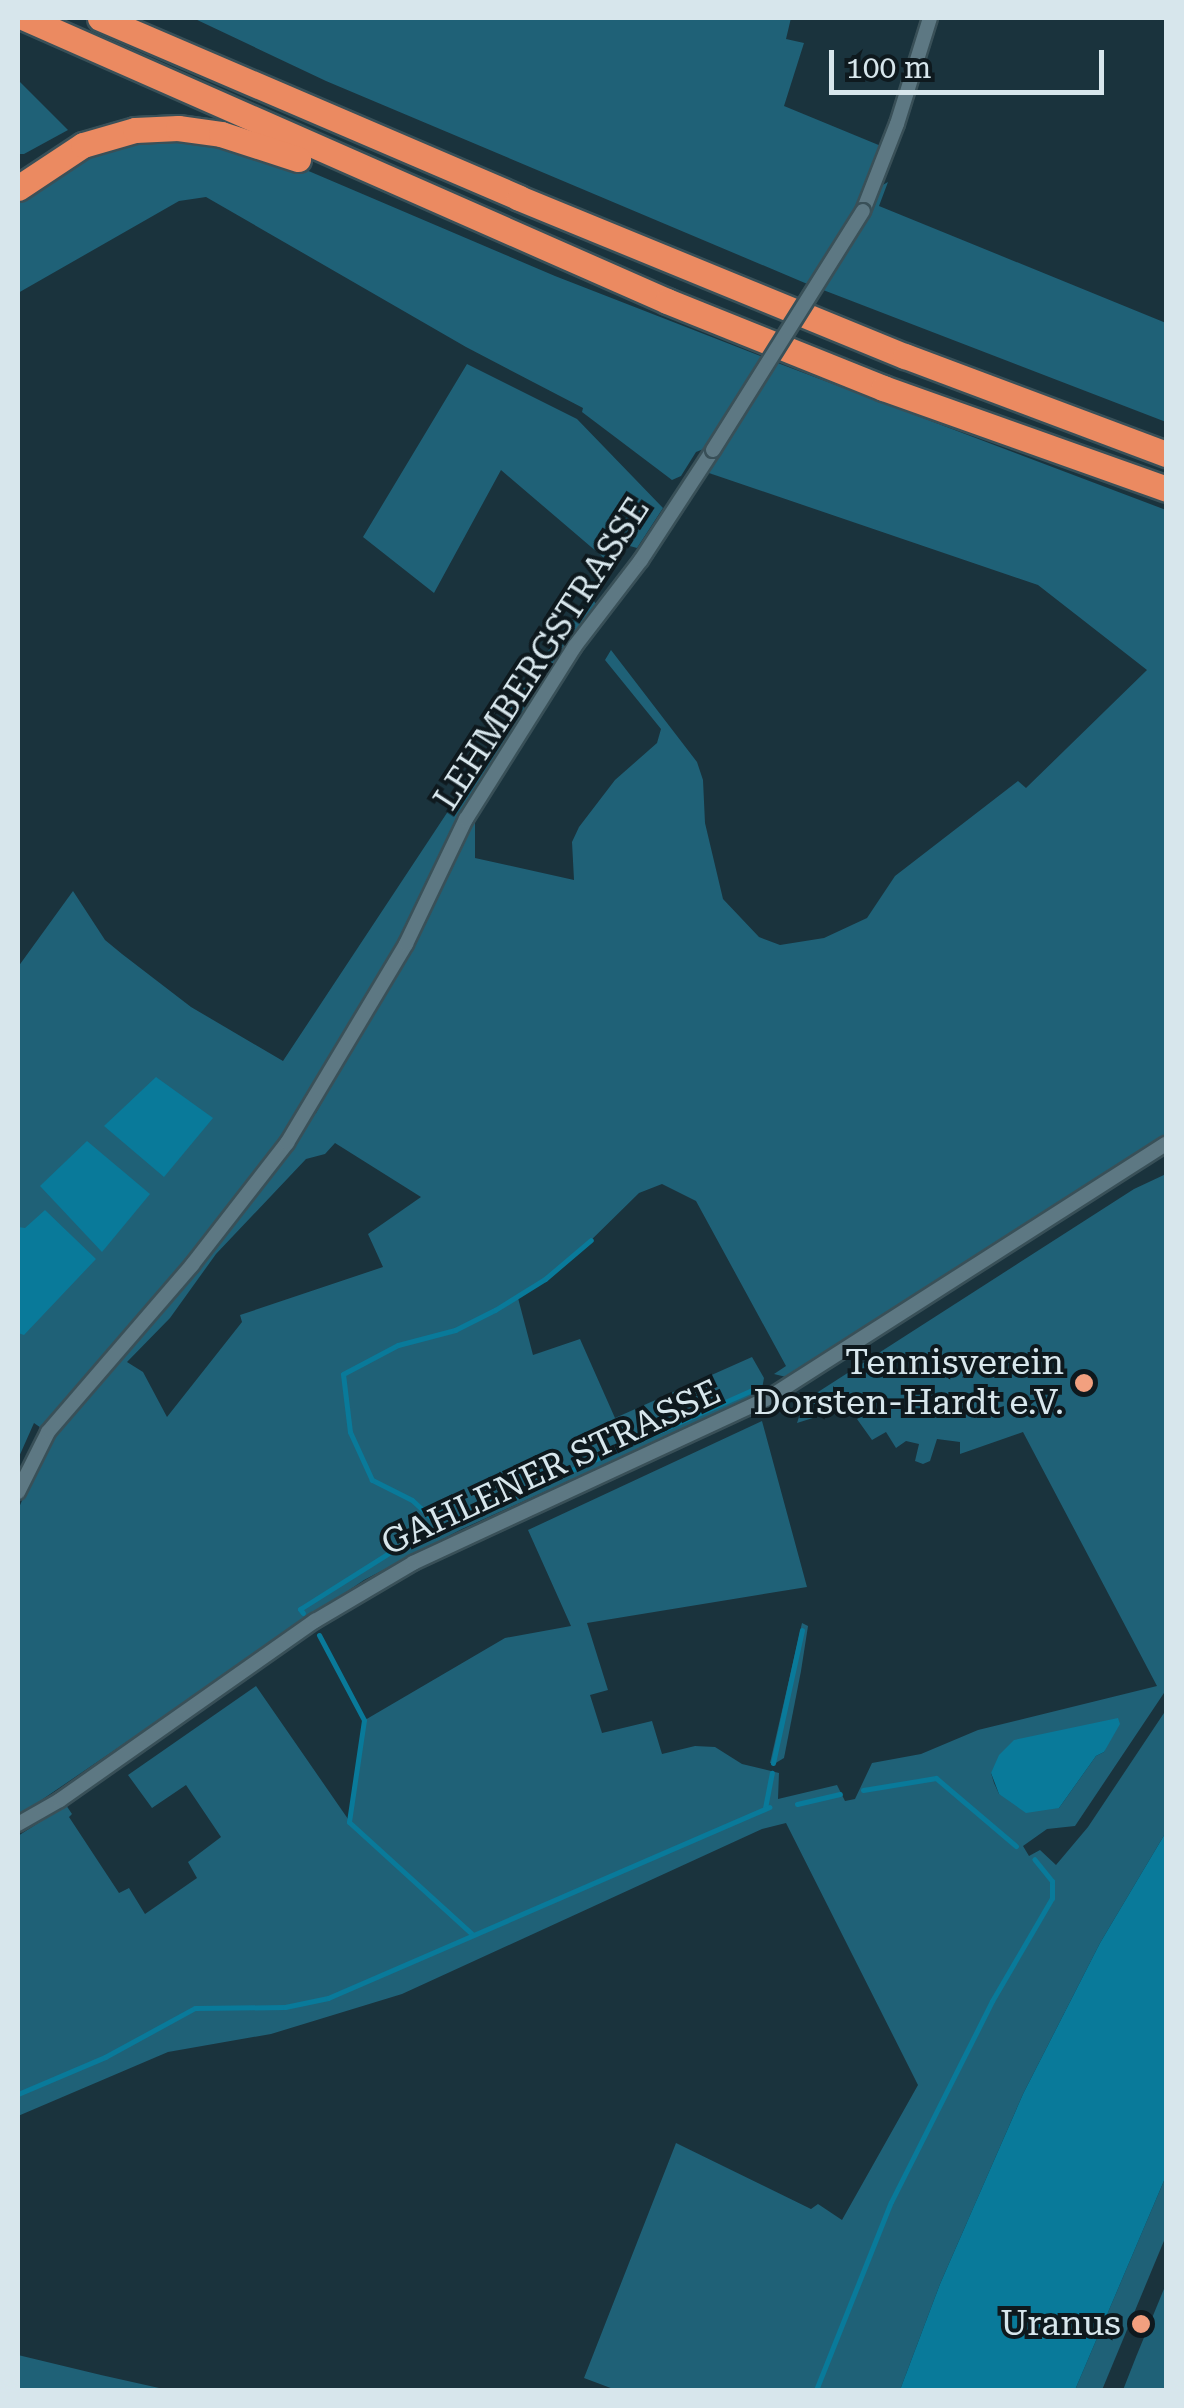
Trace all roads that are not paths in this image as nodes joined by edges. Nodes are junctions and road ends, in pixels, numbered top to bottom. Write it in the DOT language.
graph roads {
  1 [pos="24,18"];
  2 [pos="100,18"];
  3 [pos="930,18"];
  4 [pos="18,188"];
  5 [pos="517,238"];
  6 [pos="1166,454"];
  7 [pos="1166,489"];
  8 [pos="1166,1144"];
  9 [pos="18,1492"];
  10 [pos="18,1824"];
  1 -- 5 [label="highway"];
  2 -- 6 [label="highway"];
  3 -- 9 [label="street, LEHMBERGSTRASSE, bridge"];
  4 -- 5 [label="highway"];
  5 -- 7 [label="highway"];
  8 -- 10 [label="street, GAHLENER STRASSE"];
}
